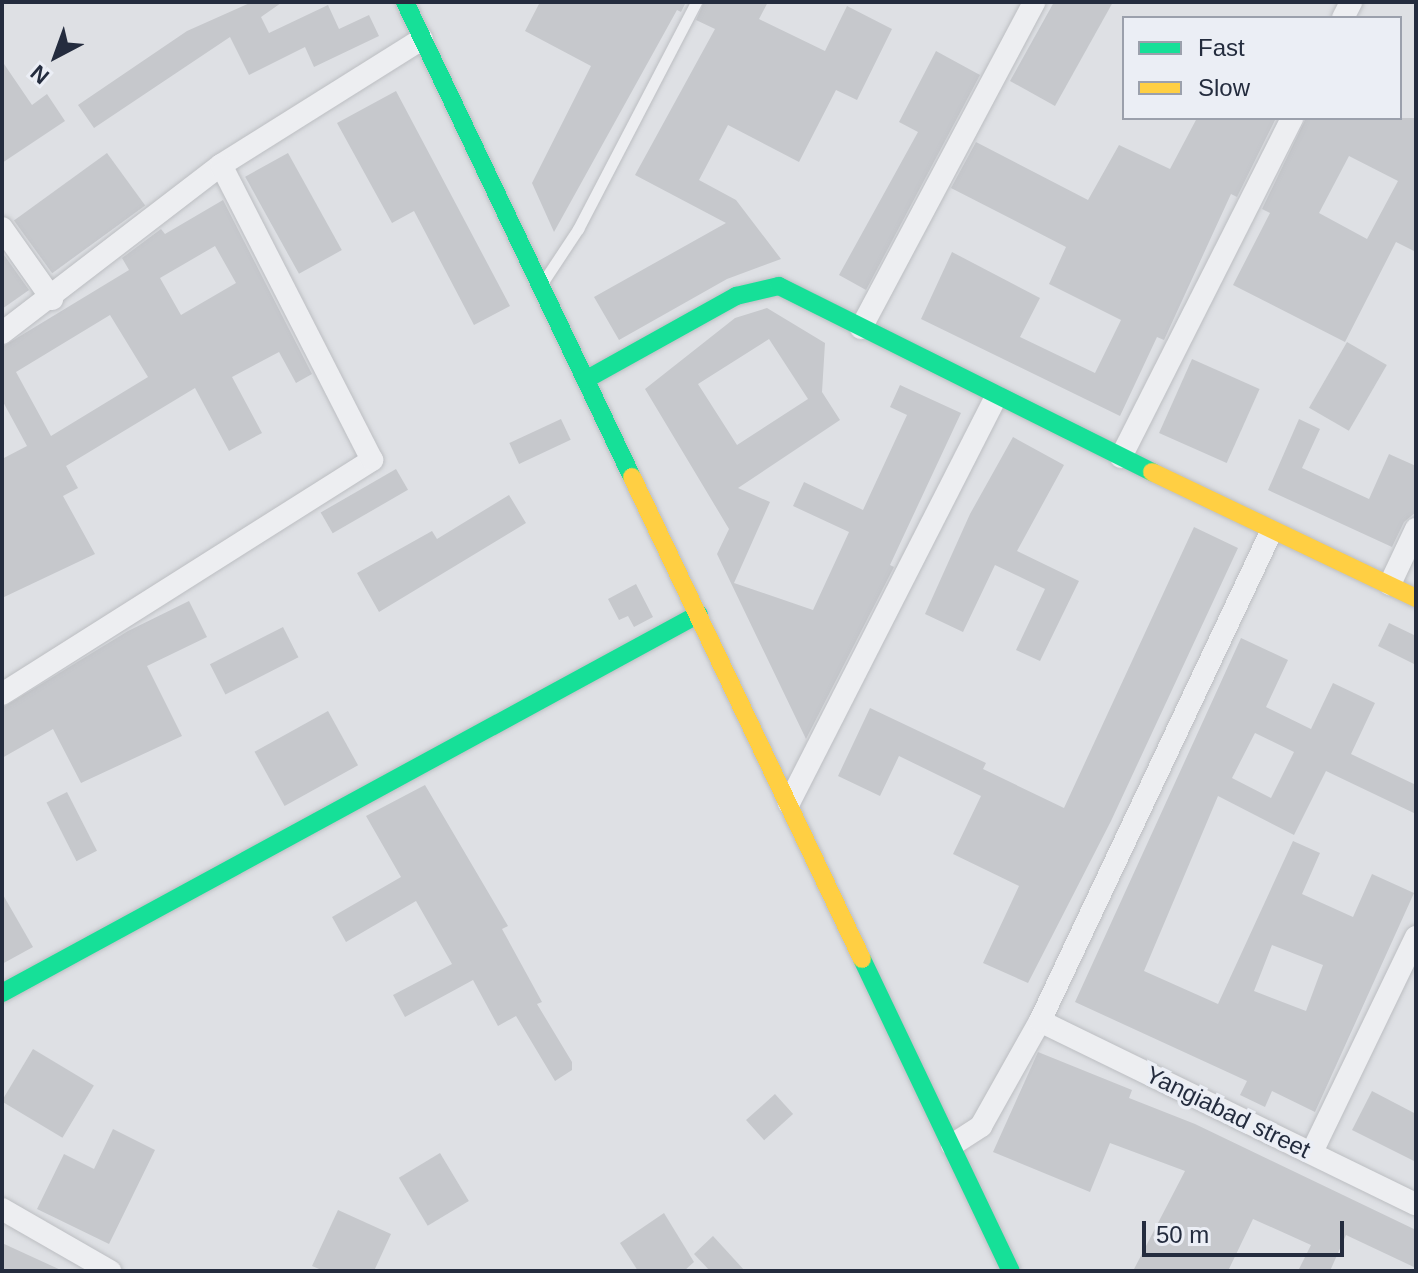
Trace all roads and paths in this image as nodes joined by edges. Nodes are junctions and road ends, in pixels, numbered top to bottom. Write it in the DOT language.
graph roads {
  1 [pos="405,2"];
  2 [pos="696,2"];
  3 [pos="1034,2"];
  4 [pos="422,39"];
  5 [pos="1291,120"];
  6 [pos="221,165"];
  7 [pos="2,228"];
  8 [pos="541,285"];
  9 [pos="52,299"];
  10 [pos="861,328"];
  11 [pos="2,333"];
  12 [pos="587,379"];
  13 [pos="996,397"];
  14 [pos="1121,457"];
  15 [pos="1416,529"];
  16 [pos="1271,532"];
  17 [pos="1390,584"];
  18 [pos="1416,598"];
  19 [pos="699,614"];
  20 [pos="2,694"];
  21 [pos="789,803"];
  22 [pos="1416,937"];
  23 [pos="2,993"];
  24 [pos="1040,1021"];
  25 [pos="952,1145"];
  26 [pos="1312,1152"];
  27 [pos="1416,1204"];
  28 [pos="2,1209"];
  29 [pos="110,1271"];
  30 [pos="1011,1271"];
  1 -- 4 [label="street"];
  2 -- 8 [label="lane"];
  3 -- 10 [label="street"];
  4 -- 6 [label="street"];
  4 -- 8 [label="street"];
  5 -- 14 [label="street"];
  6 -- 9 [label="street"];
  6 -- 20 [label="street"];
  7 -- 9 [label="street"];
  8 -- 12 [label="street"];
  9 -- 11 [label="street"];
  10 -- 12 [label="street"];
  10 -- 13 [label="street"];
  12 -- 19 [label="street"];
  13 -- 14 [label="street"];
  13 -- 21 [label="street"];
  14 -- 16 [label="street"];
  15 -- 17 [label="street"];
  16 -- 17 [label="street"];
  16 -- 24 [label="street"];
  17 -- 18 [label="street"];
  19 -- 21 [label="street"];
  19 -- 23 [label="street"];
  21 -- 25 [label="street"];
  22 -- 26 [label="street"];
  24 -- 25 [label="street"];
  24 -- 26 [label="street, Yangiabad street"];
  25 -- 30 [label="street"];
  26 -- 27 [label="street, Yangiabad street"];
  28 -- 29 [label="street"];
}
